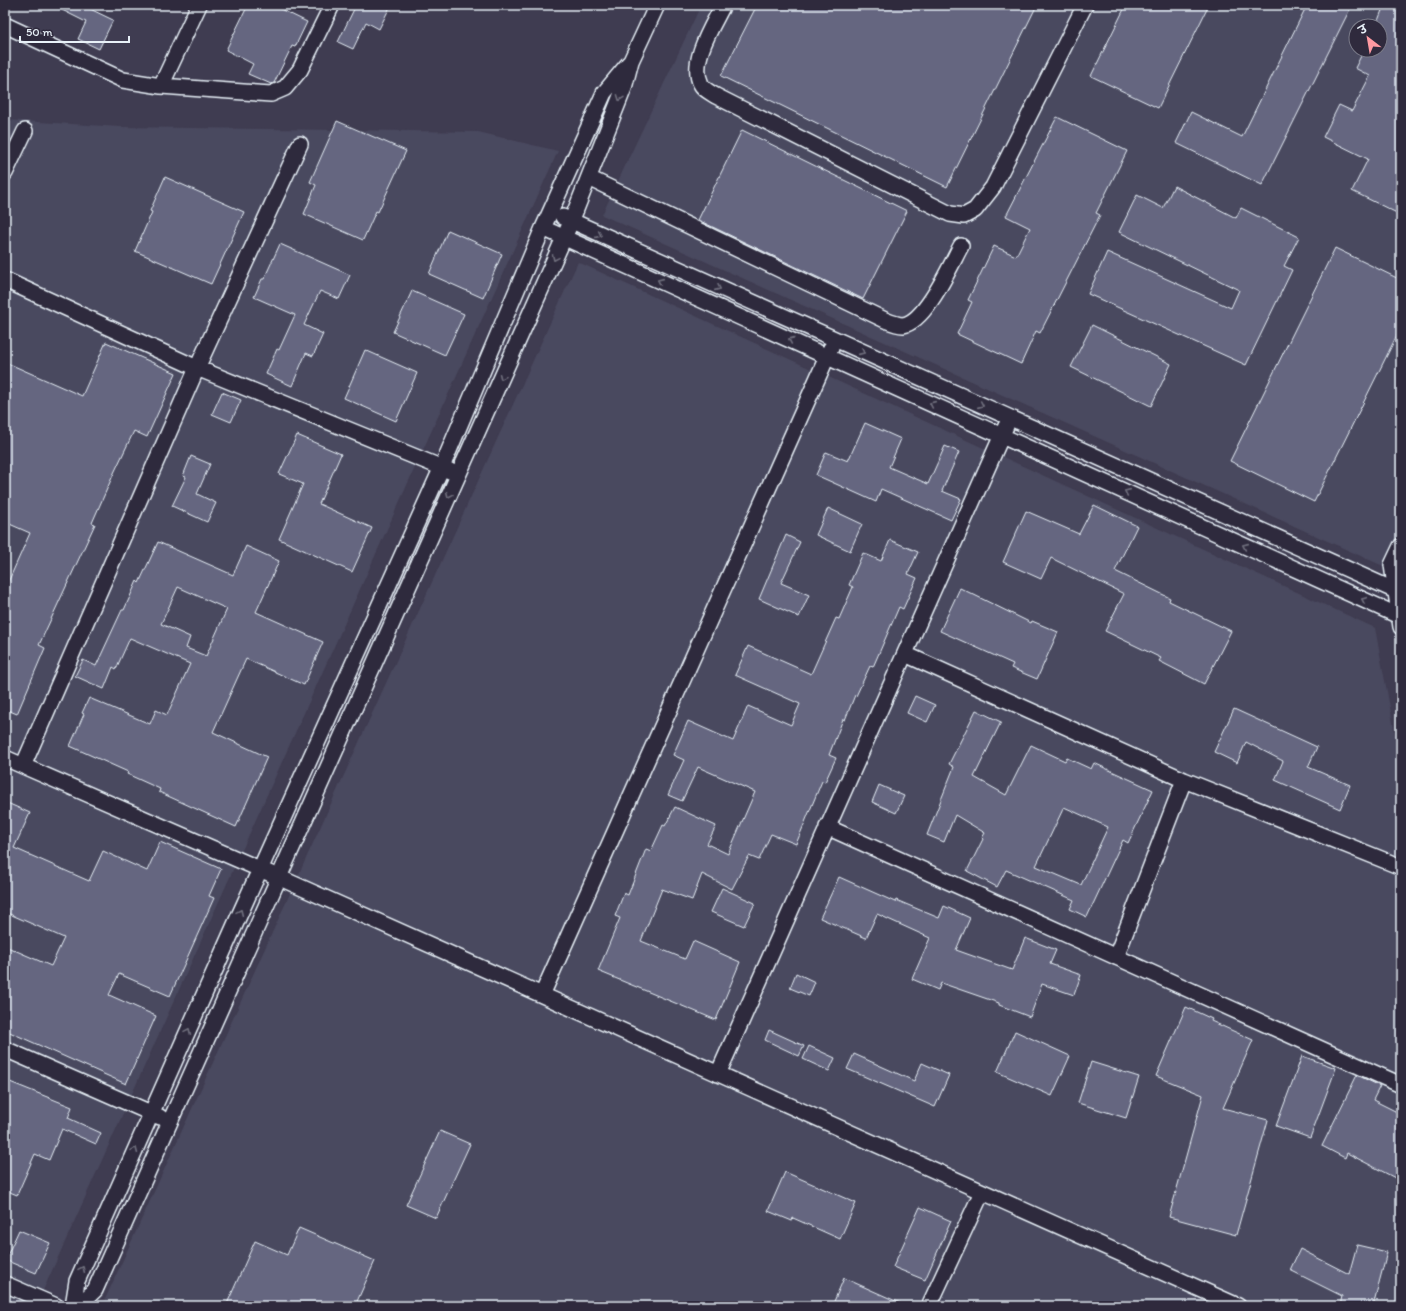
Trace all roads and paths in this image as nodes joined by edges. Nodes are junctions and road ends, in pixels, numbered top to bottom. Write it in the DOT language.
graph roads {
  1 [pos="199,5"];
  2 [pos="332,5"];
  3 [pos="657,5"];
  4 [pos="723,5"];
  5 [pos="1085,5"];
  6 [pos="5,25"];
  7 [pos="631,61"];
  8 [pos="161,86"];
  9 [pos="25,131"];
  10 [pos="300,144"];
  11 [pos="5,173"];
  12 [pos="589,178"];
  13 [pos="552,210"];
  14 [pos="571,222"];
  15 [pos="543,228"];
  16 [pos="564,237"];
  17 [pos="961,246"];
  18 [pos="5,280"];
  19 [pos="834,340"];
  20 [pos="827,356"];
  21 [pos="197,368"];
  22 [pos="1009,418"];
  23 [pos="1002,435"];
  24 [pos="442,467"];
  25 [pos="458,474"];
  26 [pos="1401,546"];
  27 [pos="1396,591"];
  28 [pos="1400,621"];
  29 [pos="905,654"];
  30 [pos="5,758"];
  31 [pos="23,766"];
  32 [pos="1184,780"];
  33 [pos="828,827"];
  34 [pos="1401,866"];
  35 [pos="260,869"];
  36 [pos="278,877"];
  37 [pos="1116,957"];
  38 [pos="542,995"];
  39 [pos="5,1049"];
  40 [pos="718,1074"];
  41 [pos="1401,1085"];
  42 [pos="151,1113"];
  43 [pos="170,1121"];
  44 [pos="982,1192"];
  45 [pos="5,1284"];
  46 [pos="56,1306"];
  47 [pos="73,1306"];
  48 [pos="78,1306"];
  49 [pos="929,1306"];
  50 [pos="1238,1306"];
  1 -- 8 [label="street"];
  2 -- 8 [label="street"];
  3 -- 7 [label="street"];
  4 -- 5 [label="street"];
  6 -- 8 [label="street"];
  7 -- 12 [label="street, one-way"];
  7 -- 13 [label="street"];
  9 -- 11 [label="street"];
  10 -- 21 [label="street"];
  12 -- 14 [label="street"];
  12 -- 17 [label="street"];
  13 -- 14 [label="street"];
  13 -- 15 [label="street"];
  14 -- 16 [label="street"];
  14 -- 19 [label="street, one-way"];
  15 -- 16 [label="street"];
  15 -- 24 [label="street"];
  20 -- 16 [label="street, one-way"];
  16 -- 25 [label="street, one-way"];
  18 -- 21 [label="street"];
  19 -- 20 [label="street"];
  19 -- 22 [label="street, one-way"];
  23 -- 20 [label="street, one-way"];
  20 -- 38 [label="street"];
  21 -- 24 [label="street"];
  21 -- 31 [label="street"];
  22 -- 23 [label="street"];
  22 -- 27 [label="street"];
  28 -- 23 [label="street, one-way"];
  23 -- 29 [label="street"];
  24 -- 25 [label="street"];
  24 -- 35 [label="street"];
  25 -- 36 [label="street, one-way"];
  26 -- 27 [label="street"];
  27 -- 28 [label="street"];
  29 -- 32 [label="street"];
  29 -- 33 [label="street"];
  30 -- 31 [label="street"];
  31 -- 35 [label="street"];
  32 -- 34 [label="street"];
  32 -- 37 [label="street"];
  33 -- 37 [label="street"];
  33 -- 40 [label="street"];
  35 -- 36 [label="street"];
  42 -- 35 [label="street, one-way"];
  36 -- 38 [label="street"];
  36 -- 43 [label="street"];
  37 -- 41 [label="street"];
  38 -- 40 [label="street"];
  39 -- 42 [label="street"];
  40 -- 44 [label="street"];
  42 -- 43 [label="street"];
  47 -- 42 [label="street, one-way"];
  43 -- 48 [label="street"];
  44 -- 49 [label="street"];
  44 -- 50 [label="street"];
  45 -- 46 [label="street"];
}
